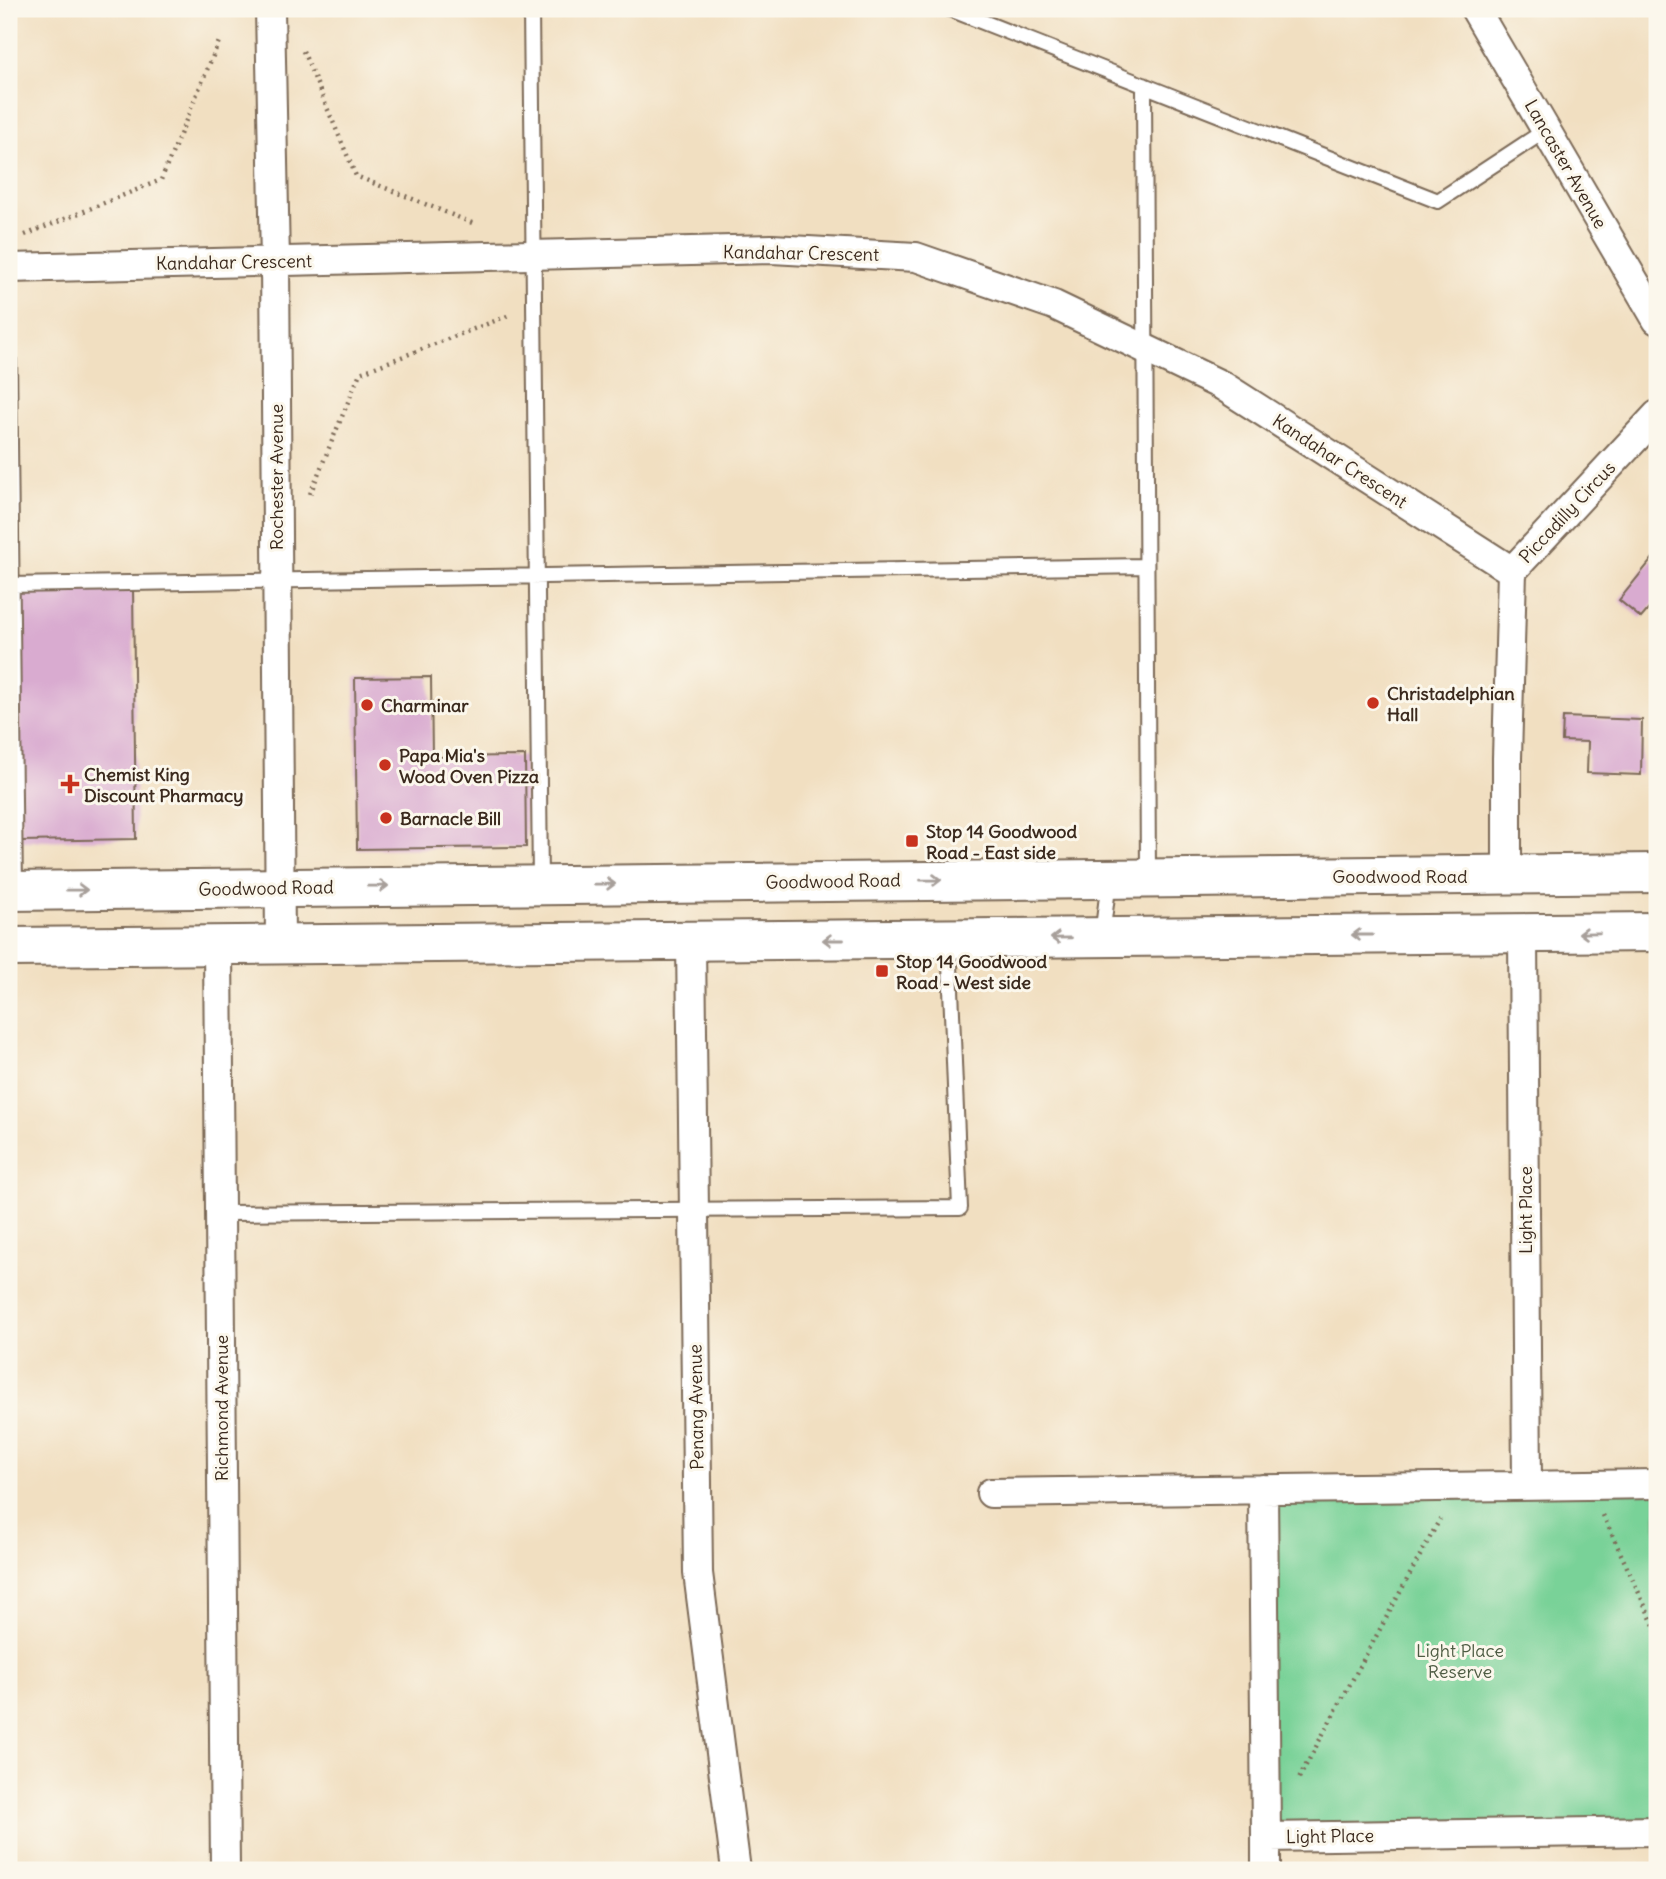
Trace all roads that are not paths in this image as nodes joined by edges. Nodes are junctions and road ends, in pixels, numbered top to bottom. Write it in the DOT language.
graph roads {
  1 [pos="271,9"];
  2 [pos="531,9"];
  3 [pos="950,9"];
  4 [pos="1475,9"];
  5 [pos="1144,85"];
  6 [pos="1546,130"];
  7 [pos="534,256"];
  8 [pos="275,262"];
  9 [pos="9,268"];
  10 [pos="1657,320"];
  11 [pos="1146,349"];
  12 [pos="9,353"];
  13 [pos="1657,415"];
  14 [pos="1145,566"];
  15 [pos="1513,571"];
  16 [pos="537,578"];
  17 [pos="277,580"];
  18 [pos="10,585"];
  19 [pos="1657,873"];
  20 [pos="1507,875"];
  21 [pos="1109,878"];
  22 [pos="1147,878"];
  23 [pos="540,884"];
  24 [pos="280,888"];
  25 [pos="12,891"];
  26 [pos="1657,932"];
  27 [pos="1522,934"];
  28 [pos="1102,937"];
  29 [pos="949,939"];
  30 [pos="691,941"];
  31 [pos="279,944"];
  32 [pos="218,945"];
  33 [pos="9,947"];
  34 [pos="694,1211"];
  35 [pos="220,1213"];
  36 [pos="1657,1484"];
  37 [pos="1527,1486"];
  38 [pos="1263,1489"];
  39 [pos="991,1493"];
  40 [pos="1657,1831"];
  41 [pos="1266,1837"];
  42 [pos="225,1870"];
  43 [pos="736,1870"];
  44 [pos="1266,1870"];
  1 -- 8 [label="street, Rochester Avenue"];
  2 -- 7 [label="lane"];
  3 -- 5 [label="lane"];
  4 -- 6 [label="street, Lancaster Avenue"];
  5 -- 6 [label="lane"];
  5 -- 11 [label="lane"];
  6 -- 10 [label="street, Lancaster Avenue"];
  7 -- 8 [label="street, Kandahar Crescent"];
  7 -- 11 [label="street, Kandahar Crescent"];
  7 -- 16 [label="lane"];
  8 -- 9 [label="street, Kandahar Crescent"];
  8 -- 17 [label="street, Rochester Avenue"];
  11 -- 14 [label="lane"];
  11 -- 15 [label="street, Kandahar Crescent"];
  12 -- 18 [label="lane"];
  13 -- 15 [label="street, Piccadilly Circus"];
  14 -- 16 [label="lane"];
  14 -- 22 [label="lane"];
  15 -- 20 [label="street, Piccadilly Circus"];
  16 -- 17 [label="lane"];
  16 -- 23 [label="lane"];
  17 -- 18 [label="lane"];
  17 -- 24 [label="street, Rochester Avenue"];
  18 -- 25 [label="lane"];
  19 -- 20 [label="main road, Goodwood Road"];
  20 -- 22 [label="main road, Goodwood Road"];
  21 -- 22 [label="main road, Goodwood Road"];
  23 -- 21 [label="main road, Goodwood Road, one-way"];
  21 -- 28 [label="lane"];
  24 -- 23 [label="main road, Goodwood Road, one-way"];
  25 -- 24 [label="main road, Goodwood Road, one-way"];
  24 -- 31 [label="street, Rochester Avenue"];
  26 -- 27 [label="main road, one-way"];
  27 -- 28 [label="main road, one-way"];
  27 -- 37 [label="street, Light Place"];
  28 -- 29 [label="main road, one-way"];
  29 -- 30 [label="main road, one-way"];
  29 -- 34 [label="lane"];
  30 -- 31 [label="main road"];
  30 -- 34 [label="street, Penang Avenue"];
  31 -- 32 [label="main road"];
  32 -- 33 [label="main road"];
  32 -- 35 [label="street, Richmond Avenue"];
  34 -- 35 [label="lane"];
  34 -- 43 [label="street, Penang Avenue"];
  35 -- 42 [label="street, Richmond Avenue"];
  36 -- 37 [label="street"];
  37 -- 38 [label="street"];
  38 -- 39 [label="street"];
  38 -- 41 [label="street, Light Place"];
  40 -- 41 [label="street, Light Place"];
  41 -- 44 [label="street"];
}
